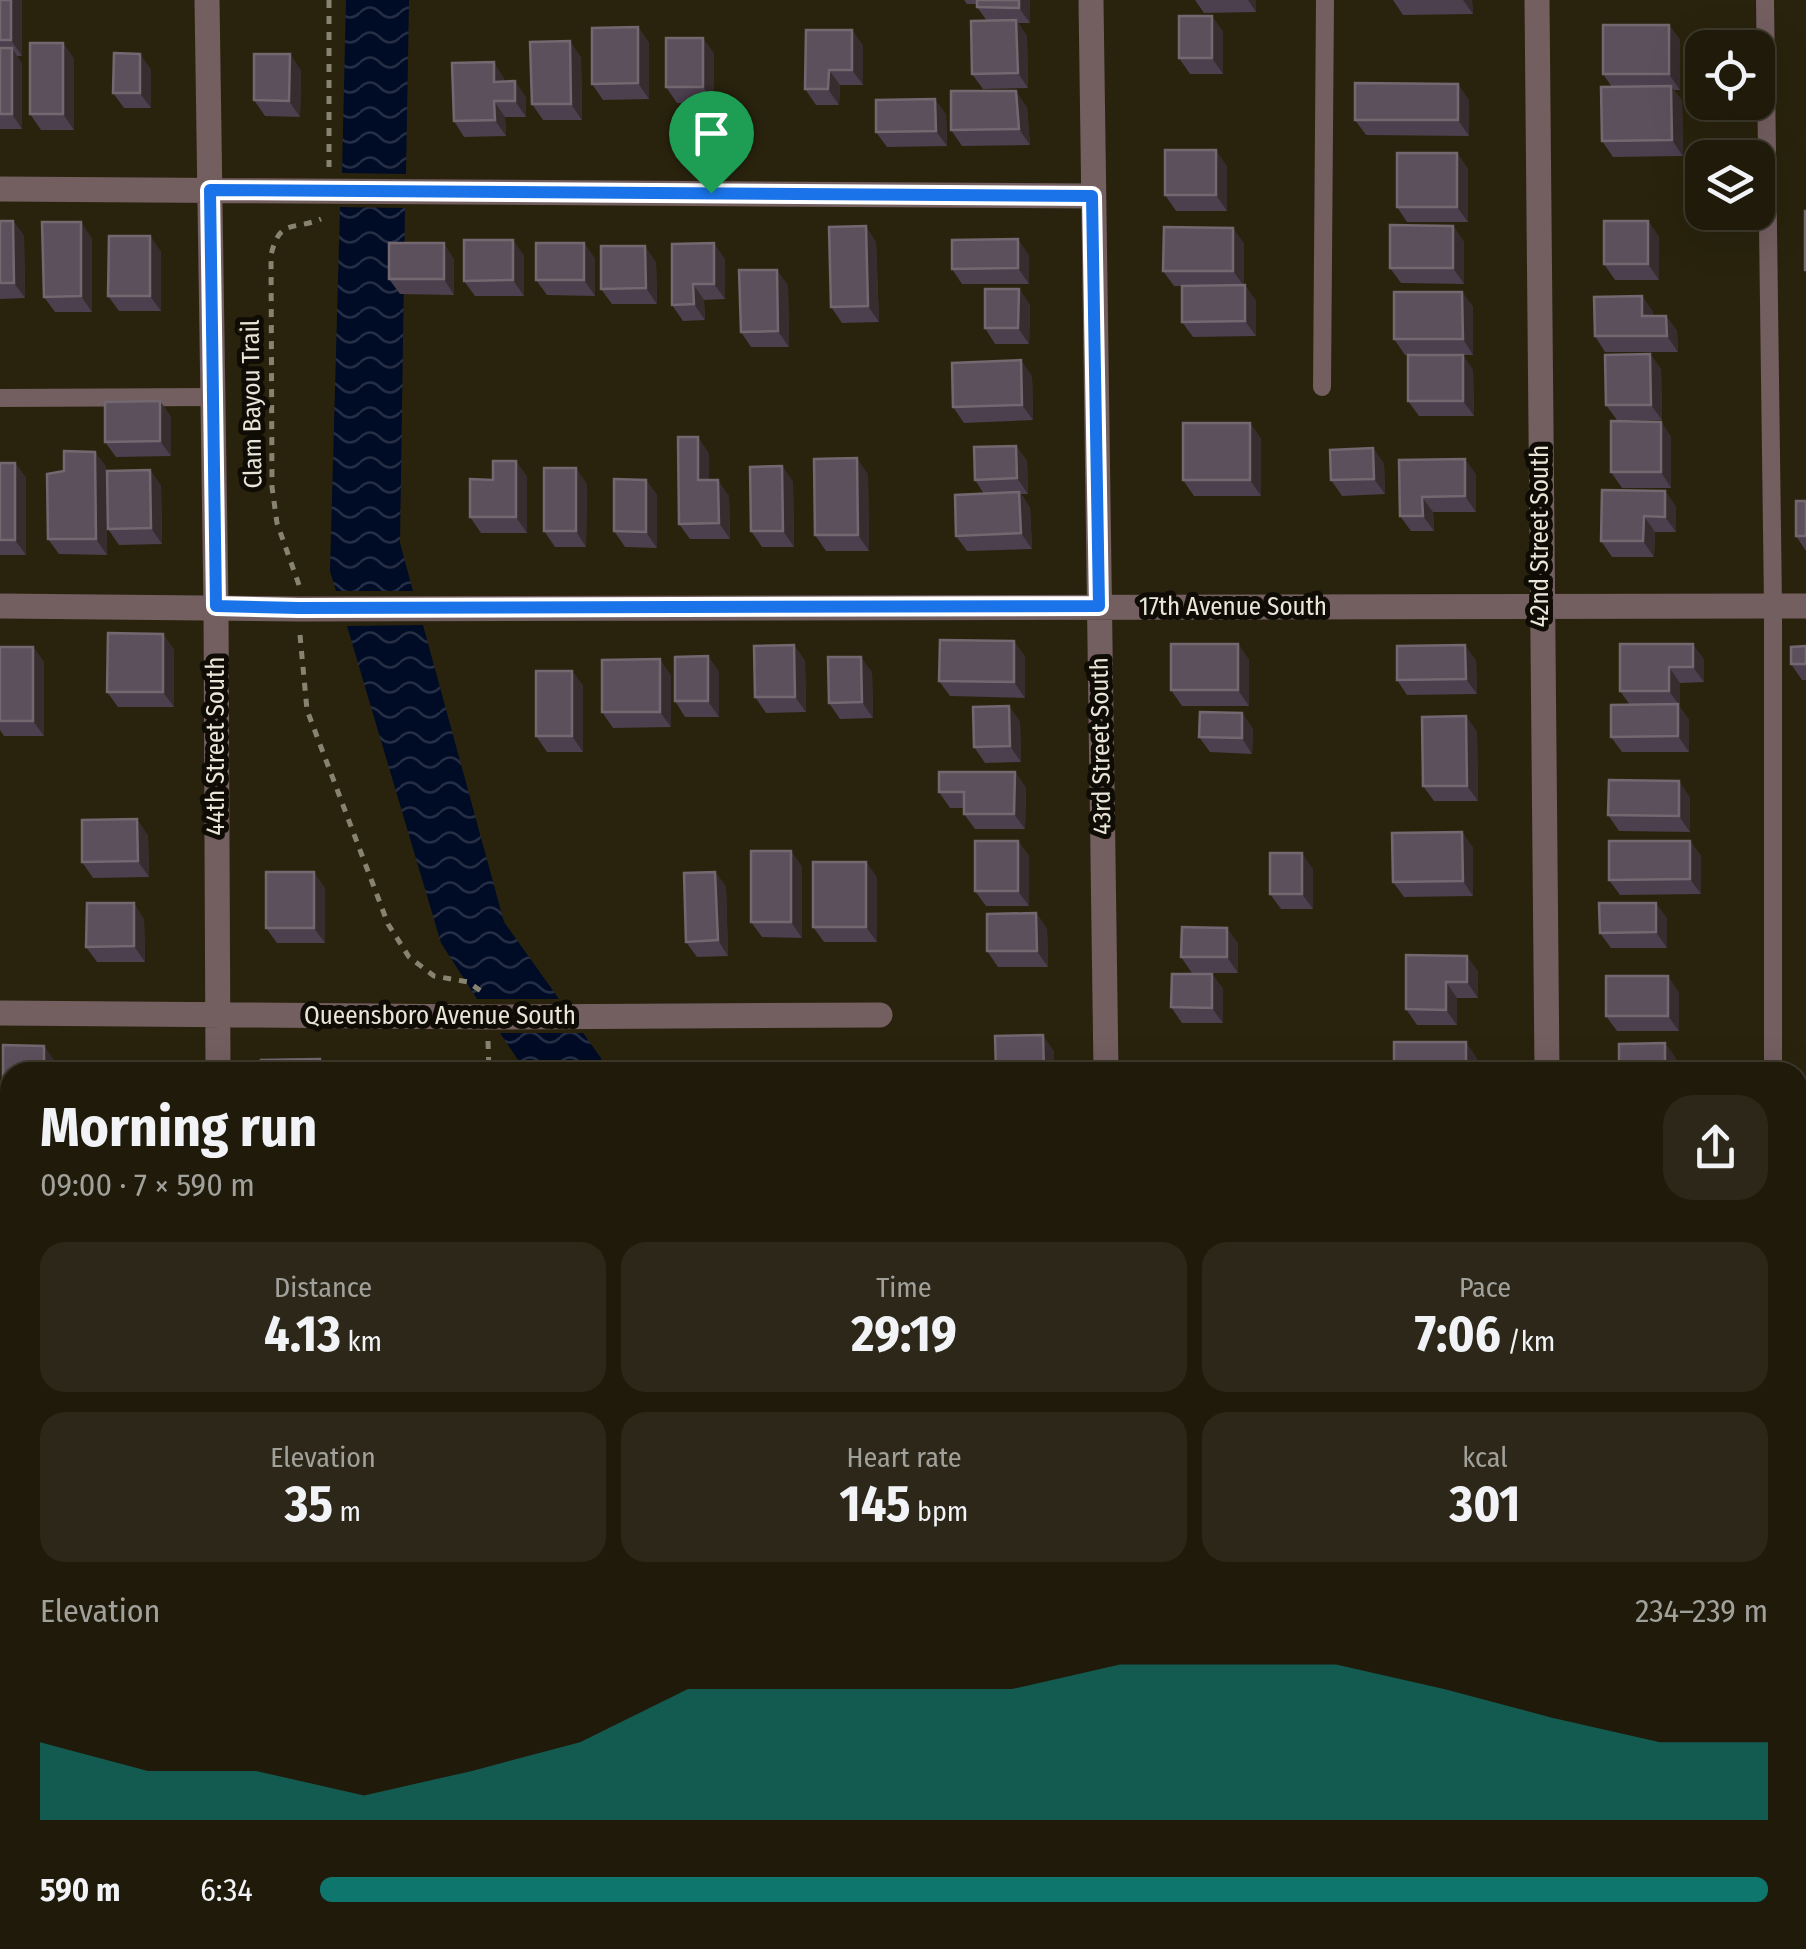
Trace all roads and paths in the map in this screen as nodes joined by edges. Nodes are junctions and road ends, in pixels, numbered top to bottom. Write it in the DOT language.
graph roads {
  1 [pos="207,0"];
  2 [pos="330,0"];
  3 [pos="1091,0"];
  4 [pos="1325,0"];
  5 [pos="1537,0"];
  6 [pos="1765,0"];
  7 [pos="0,190"];
  8 [pos="210,190"];
  9 [pos="330,190"];
  10 [pos="1092,196"];
  11 [pos="1322,387"];
  12 [pos="213,397"];
  13 [pos="0,398"];
  14 [pos="0,606"];
  15 [pos="216,606"];
  16 [pos="1099,606"];
  17 [pos="1774,606"];
  18 [pos="1806,606"];
  19 [pos="1540,607"];
  20 [pos="299,608"];
  21 [pos="0,1013"];
  22 [pos="880,1014"];
  23 [pos="217,1015"];
  24 [pos="486,1016"];
  25 [pos="218,1062"];
  26 [pos="488,1062"];
  27 [pos="1106,1062"];
  28 [pos="1546,1062"];
  29 [pos="1772,1062"];
  1 -- 8 [label="street, 44th Street South"];
  2 -- 9 [label="path"];
  3 -- 10 [label="street, 43rd Street South"];
  4 -- 11 [label="lane"];
  5 -- 19 [label="street, 42nd Street South"];
  6 -- 17 [label="lane"];
  7 -- 8 [label="street"];
  8 -- 9 [label="street"];
  8 -- 12 [label="street, 44th Street South"];
  9 -- 10 [label="street"];
  9 -- 20 [label="path, Clam Bayou Trail"];
  10 -- 16 [label="street, 43rd Street South"];
  12 -- 13 [label="lane"];
  12 -- 15 [label="street, 44th Street South"];
  14 -- 15 [label="street, 17th Avenue South"];
  15 -- 20 [label="street, 17th Avenue South"];
  15 -- 23 [label="street, 44th Street South"];
  16 -- 19 [label="street, 17th Avenue South"];
  16 -- 20 [label="street, 17th Avenue South"];
  16 -- 27 [label="street, 43rd Street South"];
  17 -- 18 [label="street, 17th Avenue South"];
  17 -- 19 [label="street, 17th Avenue South"];
  17 -- 29 [label="lane"];
  19 -- 28 [label="street, 42nd Street South"];
  20 -- 24 [label="path, Clam Bayou Trail"];
  21 -- 23 [label="street, Queensboro Avenue South"];
  22 -- 24 [label="street, Queensboro Avenue South"];
  23 -- 24 [label="street, Queensboro Avenue South"];
  23 -- 25 [label="street, 44th Street South"];
  24 -- 26 [label="path"];
}
